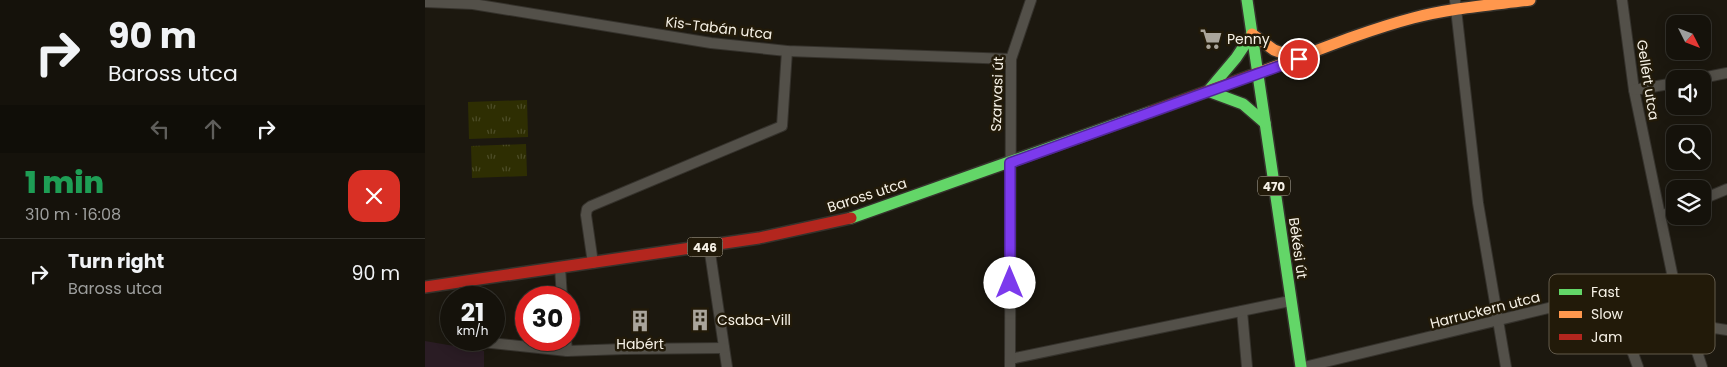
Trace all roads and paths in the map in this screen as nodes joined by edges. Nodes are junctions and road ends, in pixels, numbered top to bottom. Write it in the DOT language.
graph roads {
  1 [pos="1031,0"];
  2 [pos="1247,0"];
  3 [pos="1530,0"];
  4 [pos="1622,0"];
  5 [pos="425,2"];
  6 [pos="1456,5"];
  7 [pos="1252,34"];
  8 [pos="787,51"];
  9 [pos="1011,59"];
  10 [pos="1299,59"];
  11 [pos="1258,73"];
  12 [pos="1727,73"];
  13 [pos="1711,76"];
  14 [pos="1666,85"];
  15 [pos="1634,90"];
  16 [pos="1208,91"];
  17 [pos="1265,123"];
  18 [pos="1010,163"];
  19 [pos="1727,189"];
  20 [pos="1711,196"];
  21 [pos="1666,214"];
  22 [pos="1661,216"];
  23 [pos="709,246"];
  24 [pos="593,263"];
  25 [pos="560,267"];
  26 [pos="1672,274"];
  27 [pos="561,286"];
  28 [pos="425,287"];
  29 [pos="1290,301"];
  30 [pos="1549,309"];
  31 [pos="1242,311"];
  32 [pos="1497,322"];
  33 [pos="724,348"];
  34 [pos="580,351"];
  35 [pos="1632,354"];
  36 [pos="1698,354"];
  37 [pos="1010,363"];
  38 [pos="727,367"];
  39 [pos="1247,367"];
  40 [pos="1302,367"];
  41 [pos="1506,367"];
  42 [pos="1637,367"];
  43 [pos="1702,367"];
  1 -- 9 [label="street, Szarvasi út"];
  2 -- 7 [label="main road"];
  3 -- 6 [label="main road, Baross utca"];
  4 -- 15 [label="street, Gellért utca"];
  5 -- 8 [label="street, Kis-Tabán utca"];
  6 -- 10 [label="main road, Baross utca"];
  6 -- 32 [label="street"];
  7 -- 10 [label="main road"];
  7 -- 11 [label="main road"];
  7 -- 16 [label="main road, 446"];
  8 -- 9 [label="street, Kis-Tabán utca"];
  8 -- 24 [label="street"];
  9 -- 18 [label="street, Szarvasi út"];
  10 -- 11 [label="main road, Baross utca"];
  11 -- 16 [label="main road, Baross utca / 446"];
  11 -- 17 [label="main road, Békési út / 470"];
  12 -- 13 [label="street"];
  14 -- 15 [label="street"];
  15 -- 22 [label="street, Gellért utca"];
  16 -- 17 [label="main road"];
  16 -- 18 [label="main road, Baross utca / 446"];
  17 -- 29 [label="main road, Békési út / 470"];
  18 -- 23 [label="main road, Baross utca / 446"];
  18 -- 37 [label="street, Szarvasi út"];
  19 -- 20 [label="street"];
  21 -- 22 [label="street"];
  22 -- 26 [label="street, Gellért utca"];
  23 -- 24 [label="main road, Baross utca / 446"];
  23 -- 33 [label="street"];
  24 -- 25 [label="main road, Baross utca / 446"];
  25 -- 27 [label="street"];
  25 -- 28 [label="main road, Baross utca / 446"];
  29 -- 31 [label="street"];
  29 -- 40 [label="main road, Békési út / 470"];
  30 -- 32 [label="street, Harruckern utca"];
  31 -- 37 [label="street"];
  31 -- 39 [label="street"];
  32 -- 40 [label="street, Harruckern utca"];
  32 -- 41 [label="street"];
  33 -- 34 [label="street"];
  33 -- 38 [label="street"];
  35 -- 42 [label="street"];
  36 -- 43 [label="street, Gellért utca"];
}
